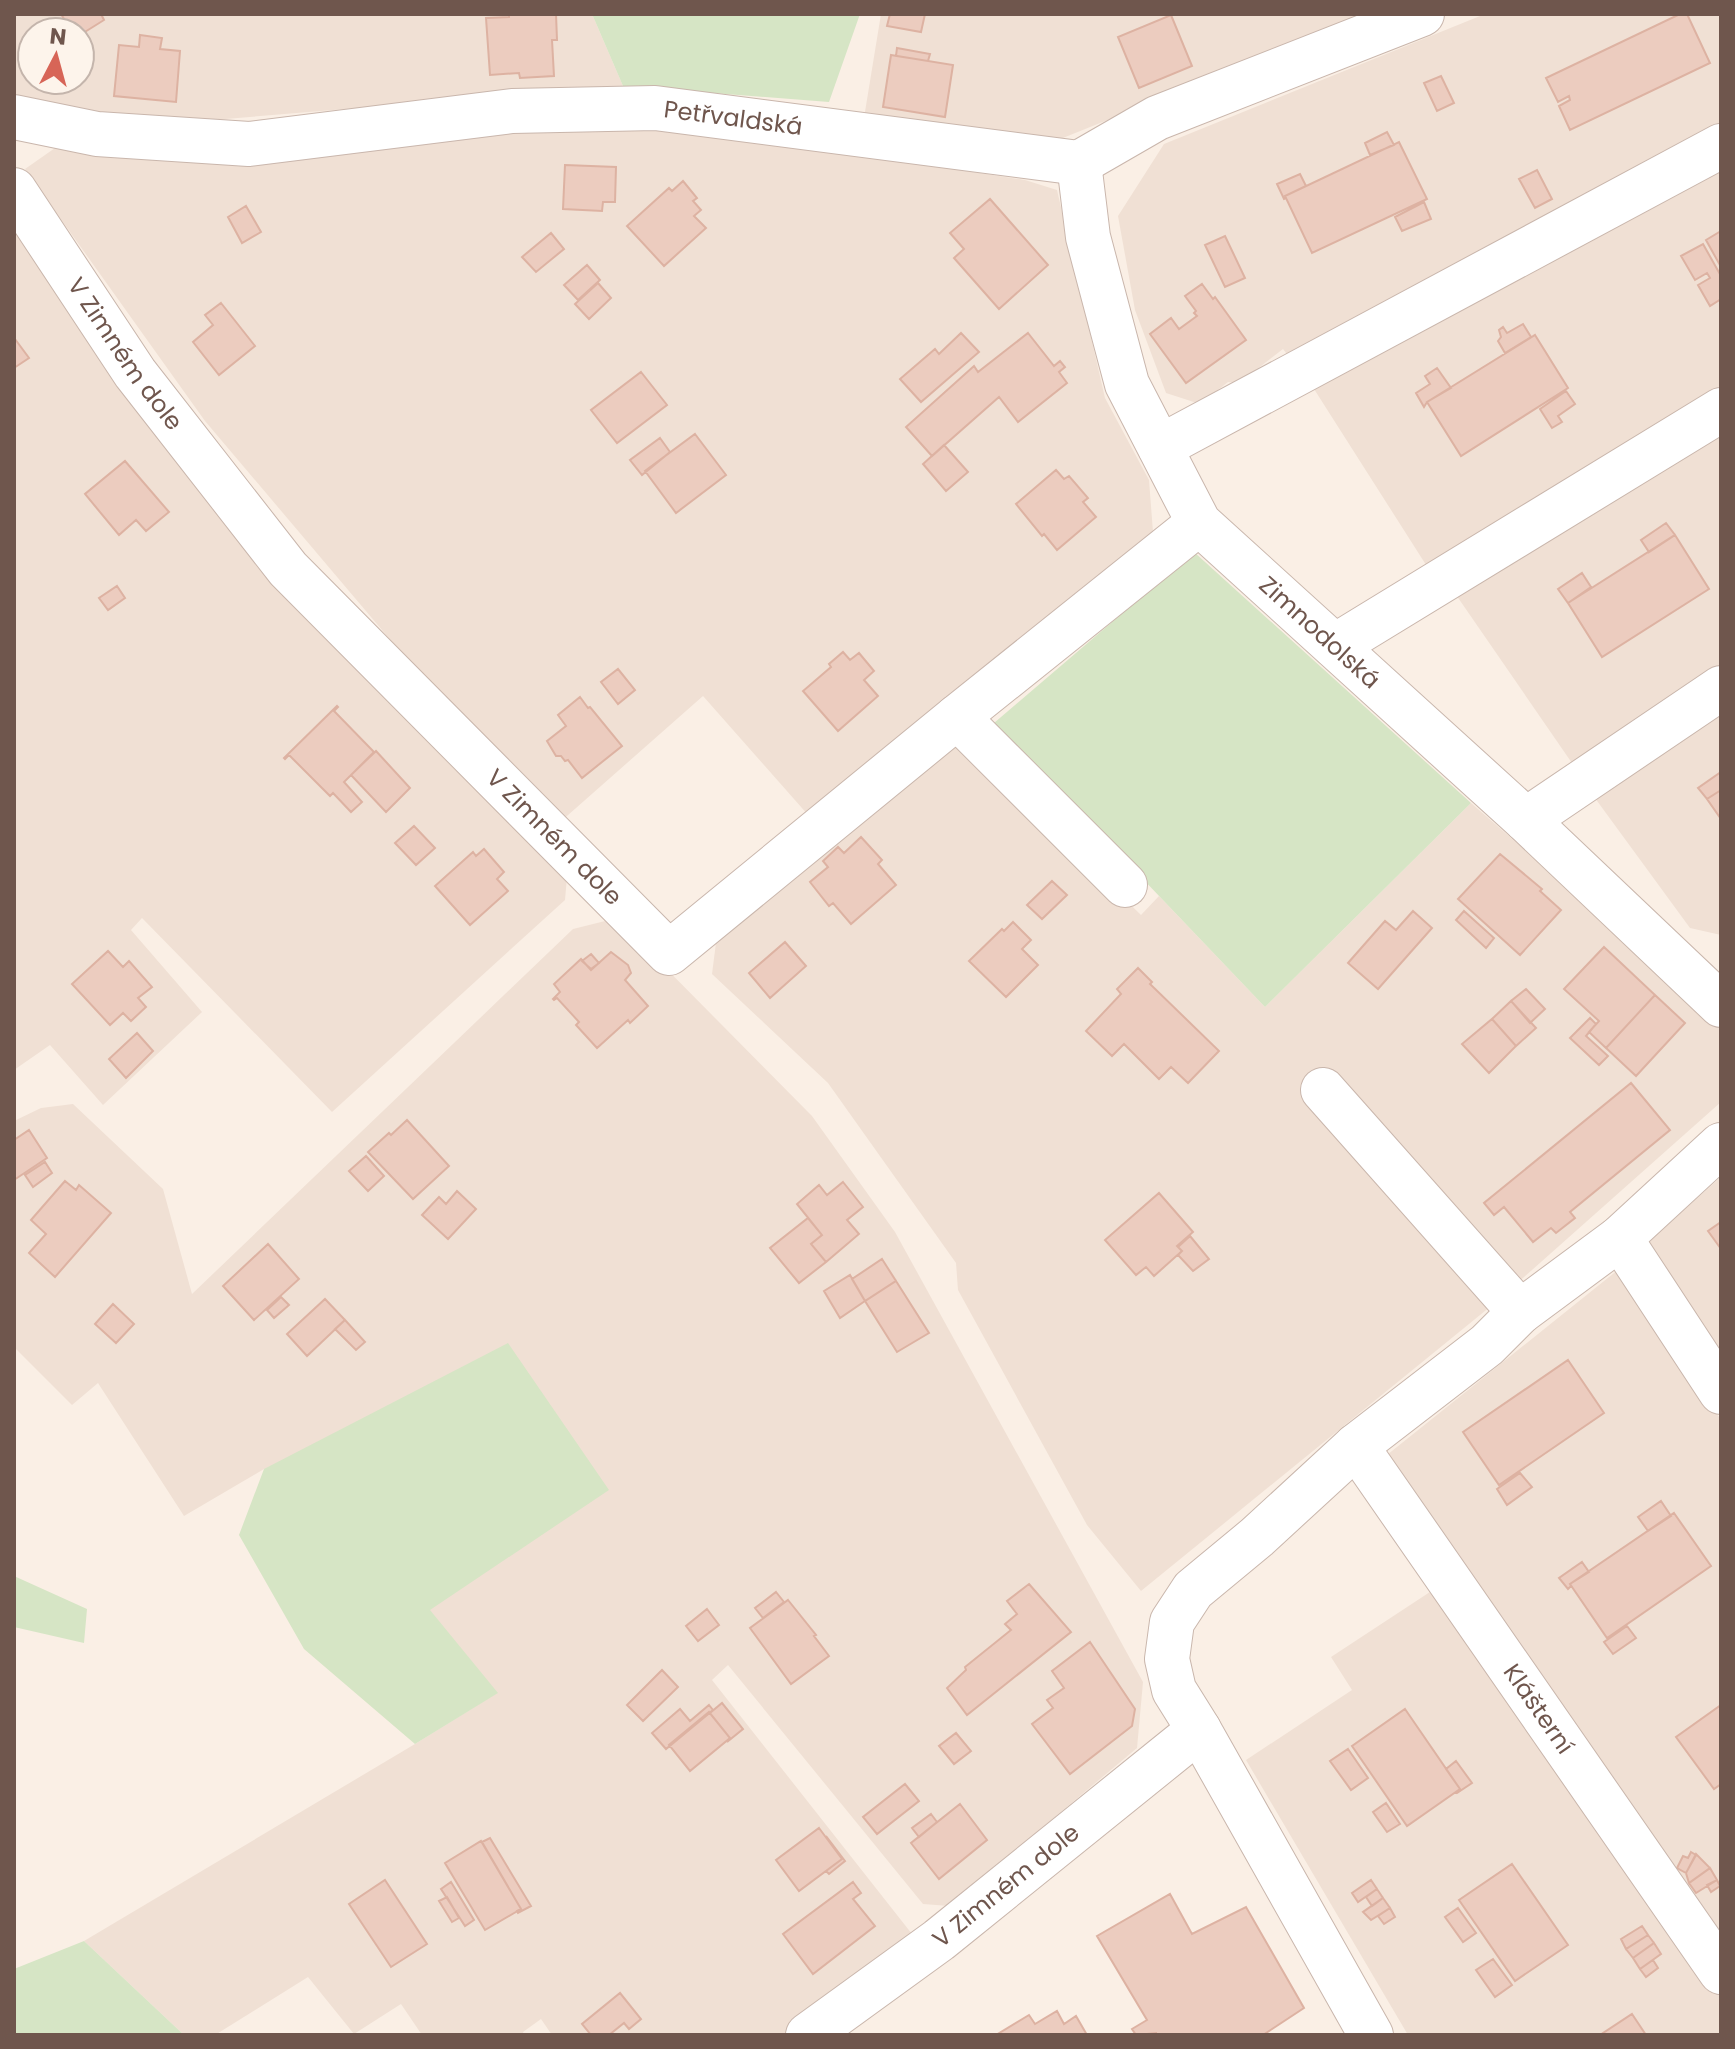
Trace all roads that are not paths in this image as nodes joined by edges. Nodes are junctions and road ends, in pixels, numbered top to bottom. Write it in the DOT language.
graph roads {
  1 [pos="1422,14"];
  2 [pos="14,117"];
  3 [pos="1721,146"];
  4 [pos="1079,163"];
  5 [pos="14,190"];
  6 [pos="1721,410"];
  7 [pos="1160,447"];
  8 [pos="1199,523"];
  9 [pos="1335,646"];
  10 [pos="1721,688"];
  11 [pos="957,717"];
  12 [pos="1526,820"];
  13 [pos="1125,885"];
  14 [pos="1721,1005"];
  15 [pos="1323,1090"];
  16 [pos="1721,1145"];
  17 [pos="1620,1238"];
  18 [pos="1520,1312"];
  19 [pos="1721,1392"];
  20 [pos="1356,1446"];
  21 [pos="1199,1730"];
  22 [pos="1721,1972"];
  23 [pos="808,2035"];
  24 [pos="1371,2035"];
  1 -- 4 [label="street"];
  2 -- 4 [label="street, Petřvaldská"];
  3 -- 7 [label="street"];
  4 -- 7 [label="street, Zimnodolská"];
  5 -- 11 [label="street, V Zimném dole"];
  6 -- 9 [label="street"];
  7 -- 8 [label="street, Zimnodolská"];
  8 -- 9 [label="street, Zimnodolská"];
  8 -- 11 [label="street, V Zimném dole"];
  9 -- 12 [label="street, Zimnodolská"];
  10 -- 12 [label="street"];
  11 -- 13 [label="street"];
  12 -- 14 [label="street, Zimnodolská"];
  15 -- 18 [label="street"];
  16 -- 17 [label="street"];
  17 -- 18 [label="street"];
  17 -- 19 [label="street"];
  18 -- 20 [label="street"];
  20 -- 21 [label="street"];
  20 -- 22 [label="street, Klášterní"];
  21 -- 23 [label="street, V Zimném dole"];
  21 -- 24 [label="street"];
}
